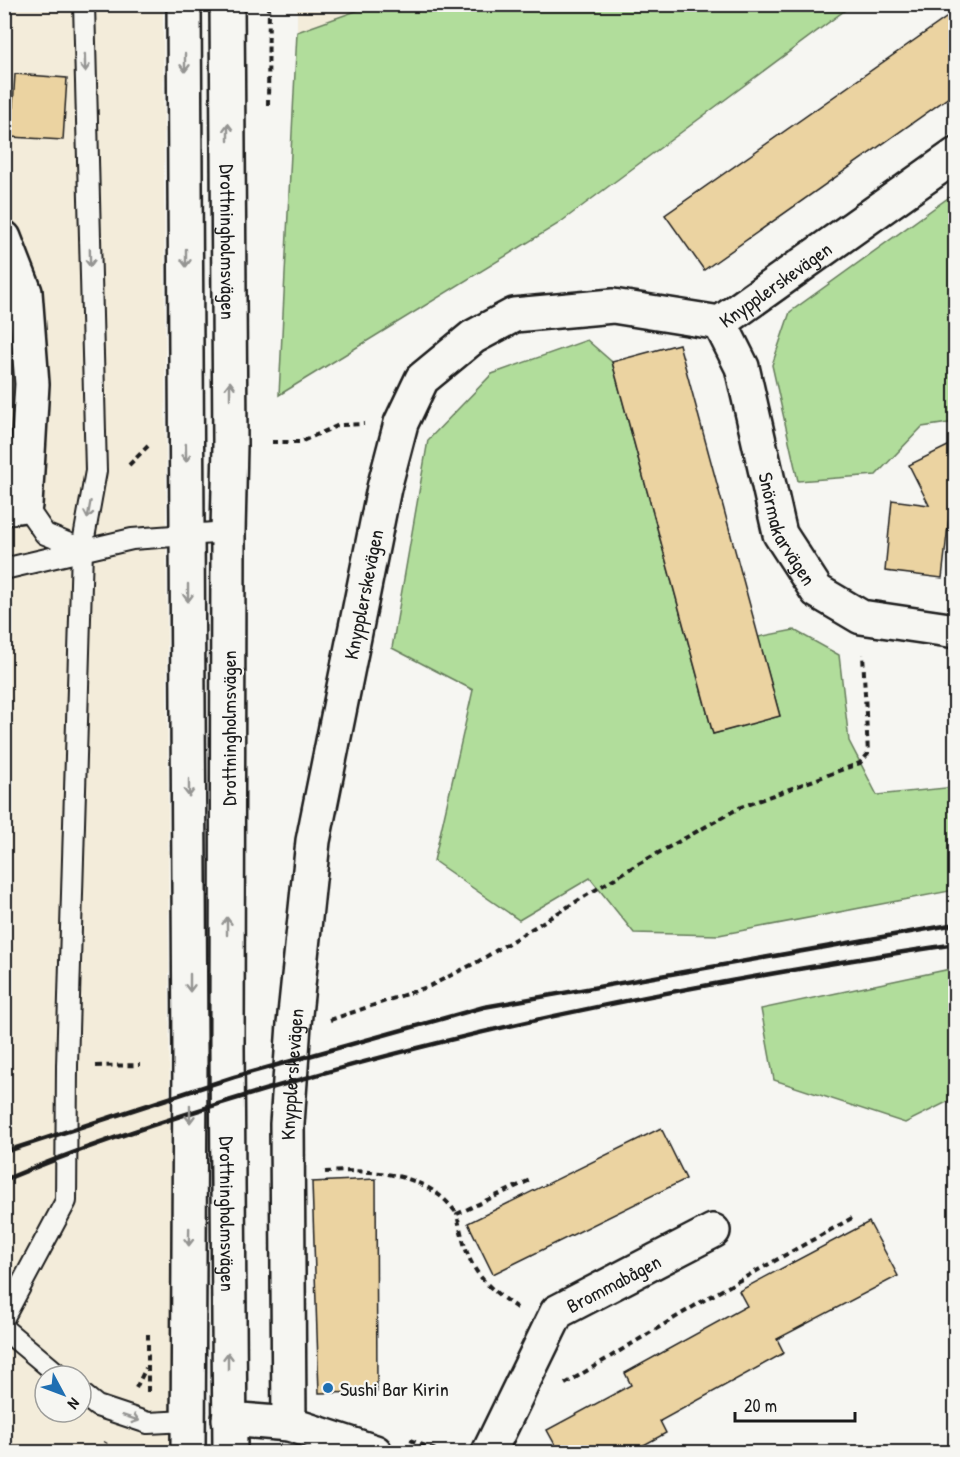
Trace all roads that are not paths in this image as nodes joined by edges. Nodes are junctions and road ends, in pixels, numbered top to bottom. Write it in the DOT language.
graph roads {
  1 [pos="84,4"];
  2 [pos="184,4"];
  3 [pos="227,4"];
  4 [pos="956,155"];
  5 [pos="4,238"];
  6 [pos="720,323"];
  7 [pos="15,507"];
  8 [pos="228,532"];
  9 [pos="187,535"];
  10 [pos="82,549"];
  11 [pos="4,570"];
  12 [pos="956,630"];
  13 [pos="713,1231"];
  14 [pos="4,1317"];
  15 [pos="4,1329"];
  16 [pos="46,1364"];
  17 [pos="93,1403"];
  18 [pos="230,1419"];
  19 [pos="289,1424"];
  20 [pos="188,1437"];
  21 [pos="387,1444"];
  22 [pos="230,1452"];
  23 [pos="489,1452"];
  1 -- 10 [label="lane, one-way"];
  2 -- 9 [label="main road, Drottningholmsvägen, one-way"];
  8 -- 3 [label="main road, Drottningholmsvägen, one-way"];
  4 -- 6 [label="main road, Knypplerskevägen"];
  5 -- 7 [label="main road"];
  6 -- 12 [label="main road, Snörmakarvägen"];
  6 -- 19 [label="main road, Knypplerskevägen"];
  7 -- 10 [label="lane"];
  8 -- 9 [label="lane"];
  18 -- 8 [label="main road, Drottningholmsvägen, one-way"];
  9 -- 10 [label="lane"];
  9 -- 20 [label="main road, Drottningholmsvägen, one-way"];
  10 -- 11 [label="lane"];
  10 -- 14 [label="lane"];
  13 -- 23 [label="main road, Brommabågen"];
  15 -- 16 [label="lane"];
  17 -- 20 [label="lane, one-way"];
  18 -- 19 [label="main road"];
  18 -- 20 [label="main road"];
  18 -- 22 [label="main road, Drottningholmsvägen"];
  19 -- 21 [label="main road"];
}
